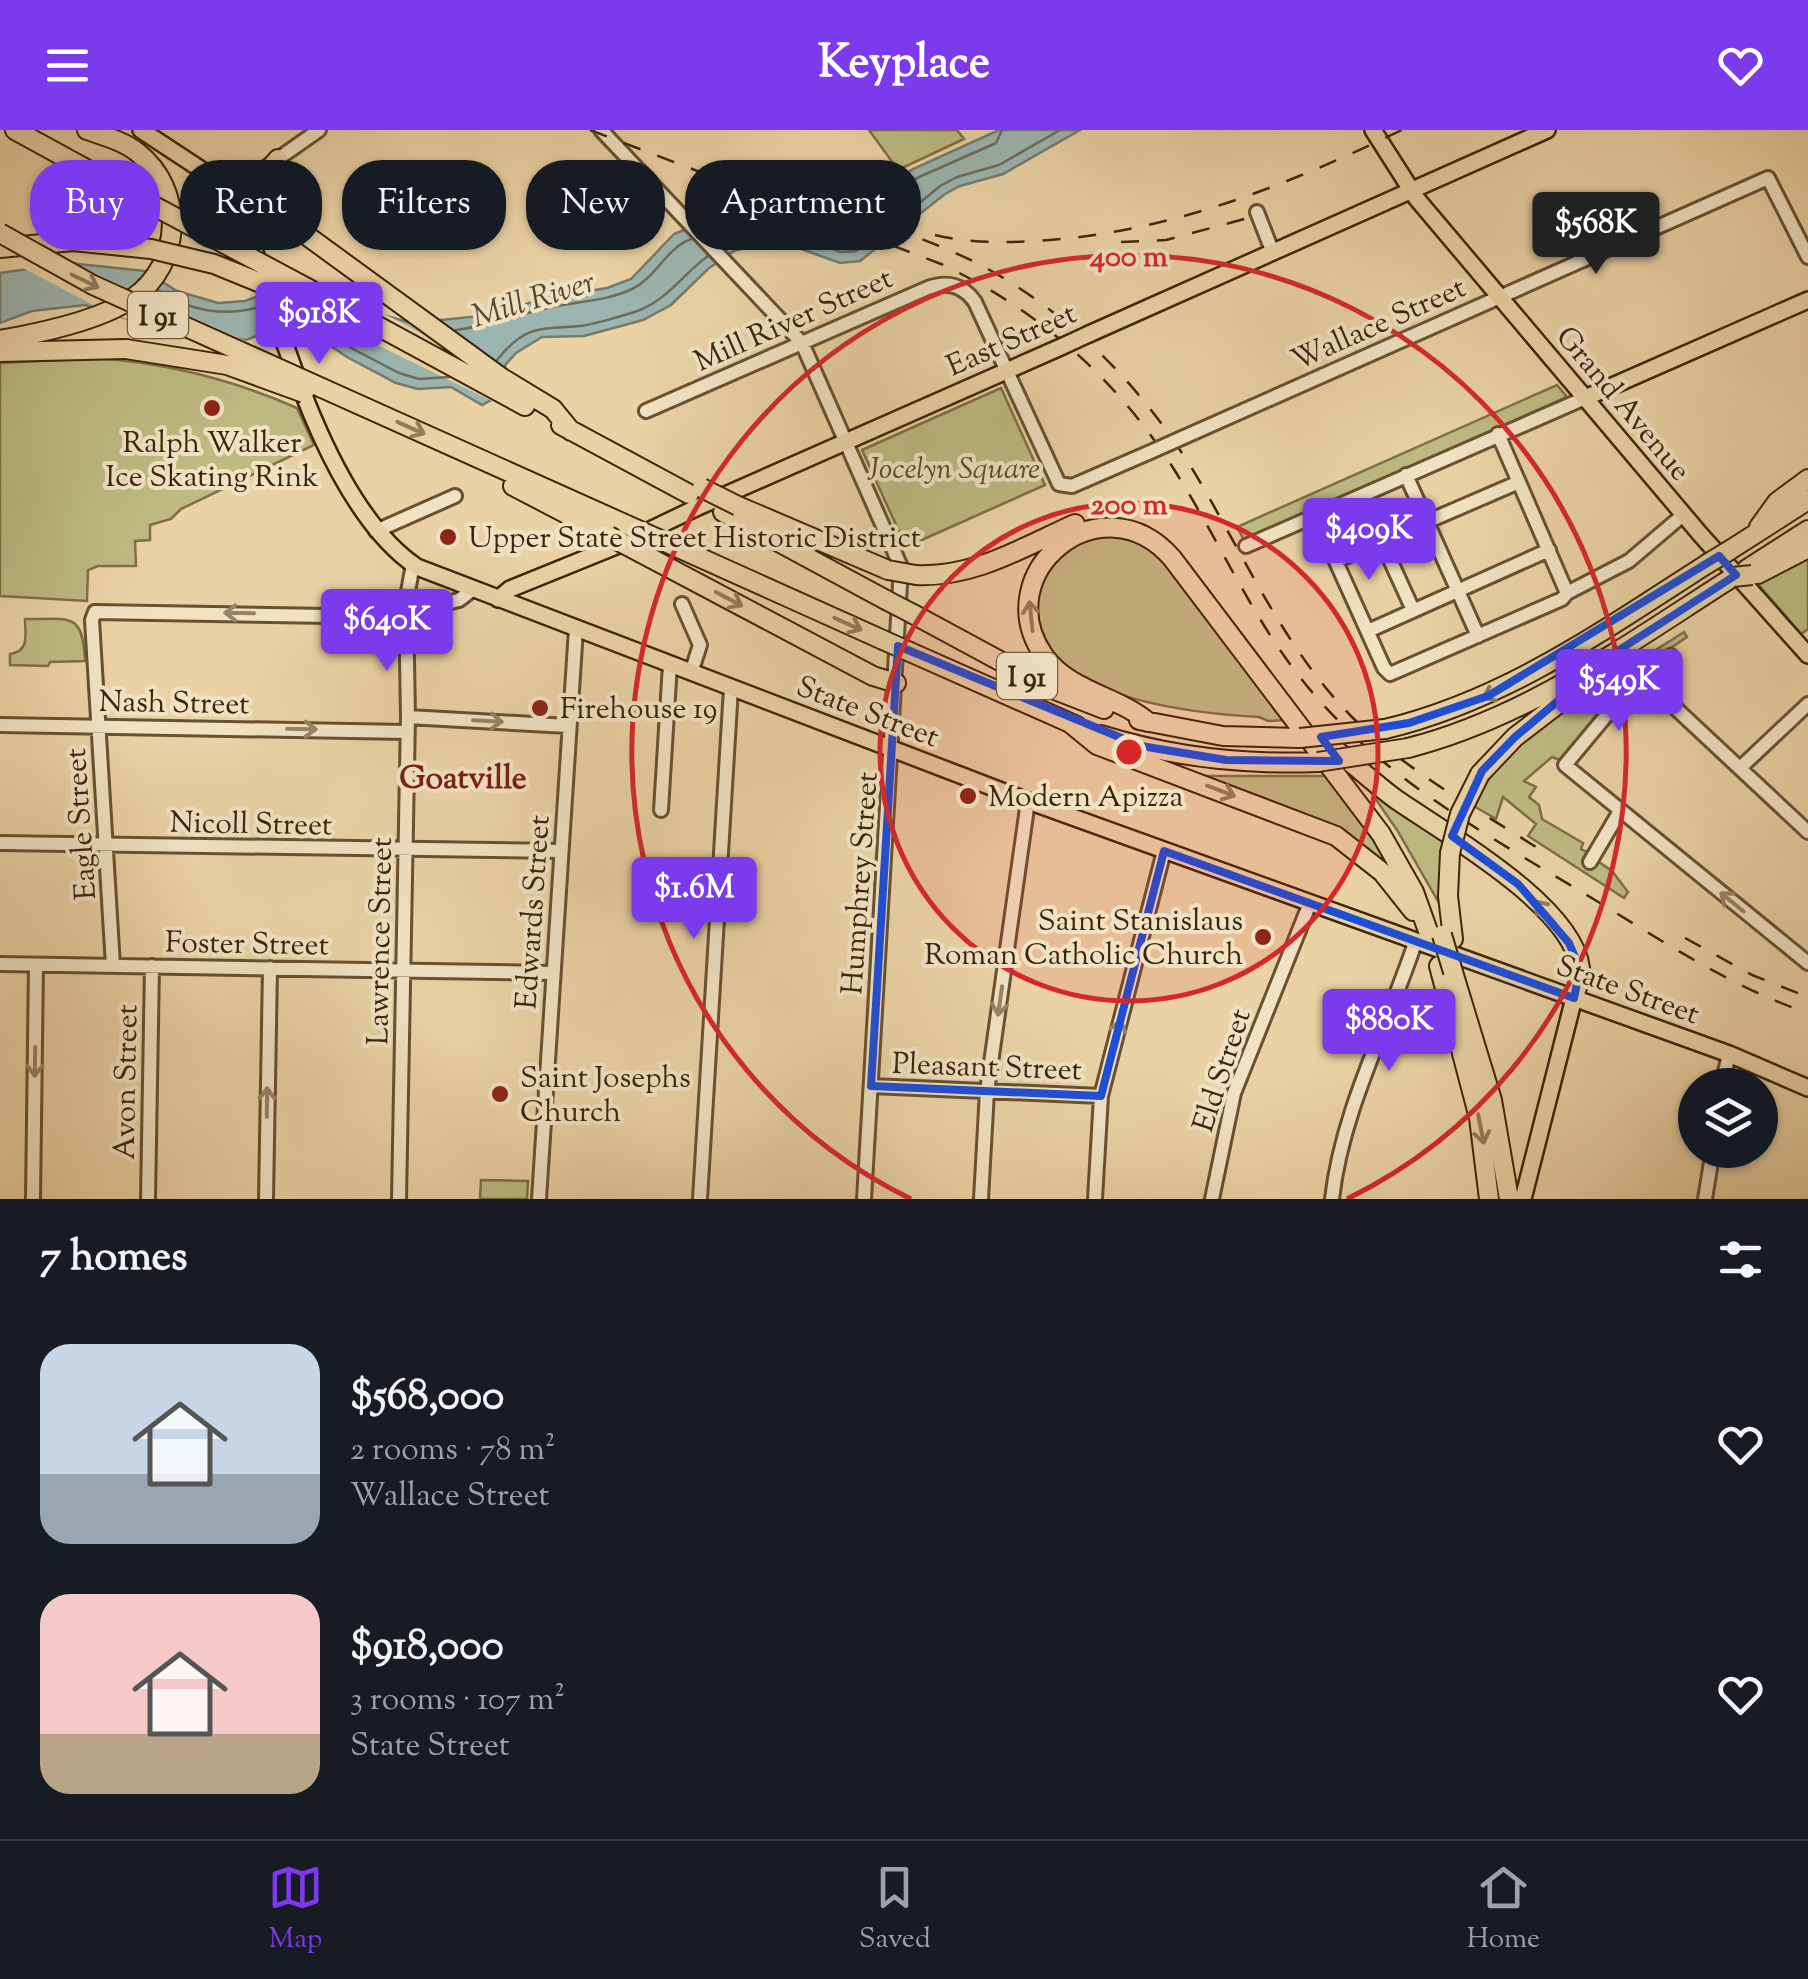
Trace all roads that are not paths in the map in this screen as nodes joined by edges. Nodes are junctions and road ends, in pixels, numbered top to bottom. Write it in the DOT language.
graph roads {
  1 [pos="15,130"];
  2 [pos="88,130"];
  3 [pos="140,130"];
  4 [pos="319,130"];
  5 [pos="601,130"];
  6 [pos="1373,130"];
  7 [pos="1548,130"];
  8 [pos="278,158"];
  9 [pos="186,160"];
  10 [pos="276,160"];
  11 [pos="1410,191"];
  12 [pos="1257,212"];
  13 [pos="0,233"];
  14 [pos="322,247"];
  15 [pos="0,248"];
  16 [pos="255,250"];
  17 [pos="1274,253"];
  18 [pos="1808,257"];
  19 [pos="1498,297"];
  20 [pos="1808,300"];
  21 [pos="350,312"];
  22 [pos="0,340"];
  23 [pos="802,343"];
  24 [pos="0,352"];
  25 [pos="1007,370"];
  26 [pos="503,386"];
  27 [pos="327,392"];
  28 [pos="1584,398"];
  29 [pos="646,410"];
  30 [pos="1498,434"];
  31 [pos="846,442"];
  32 [pos="487,462"];
  33 [pos="1406,475"];
  34 [pos="1808,480"];
  35 [pos="1519,482"];
  36 [pos="454,496"];
  37 [pos="1808,500"];
  38 [pos="731,509"];
  39 [pos="1315,515"];
  40 [pos="1683,515"];
  41 [pos="1428,522"];
  42 [pos="1808,530"];
  43 [pos="376,531"];
  44 [pos="1756,533"];
  45 [pos="1382,542"];
  46 [pos="1246,546"];
  47 [pos="1808,548"];
  48 [pos="1549,550"];
  49 [pos="1336,562"];
  50 [pos="413,564"];
  51 [pos="1739,576"];
  52 [pos="472,590"];
  53 [pos="1458,590"];
  54 [pos="1567,593"];
  55 [pos="498,599"];
  56 [pos="682,604"];
  57 [pos="1413,610"];
  58 [pos="406,614"];
  59 [pos="576,629"];
  60 [pos="1368,631"];
  61 [pos="1478,636"];
  62 [pos="1616,652"];
  63 [pos="1808,655"];
  64 [pos="1671,656"];
  65 [pos="670,664"];
  66 [pos="692,672"];
  67 [pos="1640,675"];
  68 [pos="896,682"];
  69 [pos="731,688"];
  70 [pos="1808,704"];
  71 [pos="1148,722"];
  72 [pos="1070,723"];
  73 [pos="0,724"];
  74 [pos="408,724"];
  75 [pos="99,725"];
  76 [pos="568,726"];
  77 [pos="1325,742"];
  78 [pos="892,749"];
  79 [pos="1740,768"];
  80 [pos="1028,800"];
  81 [pos="661,810"];
  82 [pos="1620,810"];
  83 [pos="1808,832"];
  84 [pos="0,843"];
  85 [pos="106,844"];
  86 [pos="406,851"];
  87 [pos="561,851"];
  88 [pos="1164,851"];
  89 [pos="1590,862"];
  90 [pos="1310,903"];
  91 [pos="1432,937"];
  92 [pos="1808,963"];
  93 [pos="0,964"];
  94 [pos="36,964"];
  95 [pos="114,966"];
  96 [pos="152,966"];
  97 [pos="270,968"];
  98 [pos="404,970"];
  99 [pos="553,973"];
  100 [pos="1453,975"];
  101 [pos="1574,998"];
  102 [pos="1730,1054"];
  103 [pos="1726,1068"];
  104 [pos="871,1086"];
  105 [pos="1808,1088"];
  106 [pos="987,1092"];
  107 [pos="1101,1096"];
  108 [pos="1709,1168"];
  109 [pos="32,1199"];
  110 [pos="148,1199"];
  111 [pos="266,1199"];
  112 [pos="399,1199"];
  113 [pos="539,1199"];
  114 [pos="700,1199"];
  115 [pos="864,1199"];
  116 [pos="981,1199"];
  117 [pos="1095,1199"];
  118 [pos="1212,1199"];
  119 [pos="1332,1199"];
  120 [pos="1489,1199"];
  121 [pos="1509,1199"];
  122 [pos="1523,1199"];
  123 [pos="1705,1199"];
  1 -- 21 [label="highway, bridge"];
  2 -- 22 [label="highway"];
  3 -- 9 [label="main road"];
  4 -- 8 [label="street"];
  5 -- 23 [label="street, Humphrey Street"];
  6 -- 11 [label="main road, Grand Avenue"];
  7 -- 11 [label="main road, East Street"];
  8 -- 10 [label="street"];
  11 -- 17 [label="main road, East Street"];
  11 -- 19 [label="main road, Grand Avenue"];
  12 -- 17 [label="street"];
  13 -- 27 [label="highway, I 91, one-way, bridge"];
  14 -- 26 [label="highway"];
  15 -- 21 [label="highway, bridge"];
  16 -- 43 [label="main road, State Street"];
  17 -- 25 [label="main road, East Street, bridge"];
  18 -- 19 [label="street, Wallace Street"];
  19 -- 25 [label="street, Wallace Street, bridge"];
  19 -- 28 [label="main road, Grand Avenue"];
  20 -- 28 [label="main road"];
  21 -- 26 [label="highway"];
  23 -- 25 [label="street, Mill River Street"];
  23 -- 29 [label="street, Mill River Street"];
  23 -- 31 [label="street, Humphrey Street"];
  24 -- 27 [label="highway, bridge"];
  25 -- 31 [label="main road, East Street"];
  26 -- 38 [label="highway, bridge"];
  27 -- 32 [label="highway, I 91, one-way"];
  28 -- 30 [label="street"];
  28 -- 40 [label="main road, Grand Avenue"];
  30 -- 33 [label="street"];
  30 -- 35 [label="street"];
  31 -- 55 [label="main road, East Street"];
  31 -- 68 [label="street, Humphrey Street"];
  32 -- 68 [label="highway, one-way, bridge"];
  32 -- 72 [label="highway, I 91, one-way, bridge"];
  33 -- 39 [label="street"];
  33 -- 41 [label="street"];
  34 -- 44 [label="highway"];
  35 -- 41 [label="street"];
  35 -- 48 [label="street"];
  36 -- 43 [label="street"];
  37 -- 44 [label="highway, I 91"];
  38 -- 71 [label="highway, I 91, bridge"];
  38 -- 77 [label="highway, bridge"];
  39 -- 46 [label="street"];
  39 -- 49 [label="street"];
  40 -- 54 [label="street"];
  40 -- 63 [label="main road, Grand Avenue"];
  41 -- 45 [label="street"];
  41 -- 53 [label="street"];
  42 -- 51 [label="highway, I 91"];
  43 -- 50 [label="main road, State Street"];
  44 -- 71 [label="highway, I 91, one-way, bridge"];
  45 -- 49 [label="street"];
  45 -- 57 [label="street"];
  47 -- 51 [label="highway"];
  48 -- 53 [label="street"];
  48 -- 54 [label="street"];
  49 -- 60 [label="street"];
  50 -- 52 [label="main road, State Street"];
  50 -- 58 [label="street, Lawrence Street"];
  51 -- 62 [label="highway, I 91"];
  52 -- 55 [label="main road, State Street"];
  52 -- 58 [label="street"];
  53 -- 57 [label="street"];
  53 -- 61 [label="street"];
  54 -- 61 [label="street"];
  55 -- 59 [label="main road, State Street"];
  56 -- 66 [label="street"];
  57 -- 60 [label="street"];
  58 -- 74 [label="street, Lawrence Street"];
  58 -- 75 [label="street, Eagle Street, one-way"];
  59 -- 65 [label="main road, State Street"];
  59 -- 76 [label="street, Edwards Street"];
  60 -- 61 [label="street"];
  62 -- 72 [label="highway, I 91, bridge"];
  62 -- 91 [label="highway, bridge"];
  64 -- 67 [label="street"];
  65 -- 66 [label="main road, State Street"];
  65 -- 81 [label="street"];
  66 -- 69 [label="main road, State Street"];
  67 -- 79 [label="street"];
  67 -- 82 [label="street"];
  68 -- 78 [label="street, Humphrey Street"];
  69 -- 78 [label="main road, State Street"];
  69 -- 114 [label="street"];
  70 -- 79 [label="street"];
  71 -- 91 [label="highway, one-way"];
  72 -- 91 [label="highway, one-way"];
  73 -- 75 [label="street, Nash Street"];
  75 -- 74 [label="street, Nash Street, one-way"];
  74 -- 76 [label="street, Nash Street, one-way"];
  74 -- 86 [label="street, Lawrence Street"];
  75 -- 85 [label="street, Eagle Street"];
  76 -- 87 [label="street, Edwards Street"];
  77 -- 91 [label="highway"];
  101 -- 77 [label="highway, one-way"];
  78 -- 80 [label="main road, State Street"];
  78 -- 104 [label="street, Humphrey Street"];
  79 -- 83 [label="street"];
  80 -- 88 [label="main road, State Street"];
  80 -- 106 [label="street, one-way"];
  82 -- 89 [label="street"];
  92 -- 82 [label="street, one-way"];
  84 -- 85 [label="street, Nicoll Street"];
  85 -- 86 [label="street, Nicoll Street"];
  85 -- 95 [label="street, Eagle Street"];
  86 -- 87 [label="street, Nicoll Street"];
  86 -- 98 [label="street, Lawrence Street"];
  87 -- 99 [label="street, Edwards Street"];
  88 -- 90 [label="main road, State Street"];
  107 -- 88 [label="street, one-way"];
  90 -- 91 [label="main road, State Street"];
  90 -- 118 [label="street, Eld Street"];
  91 -- 100 [label="highway, bridge"];
  91 -- 101 [label="main road, State Street"];
  91 -- 119 [label="street"];
  93 -- 94 [label="street, Foster Street"];
  94 -- 95 [label="street, Foster Street"];
  94 -- 109 [label="street, one-way"];
  95 -- 96 [label="street, Foster Street"];
  96 -- 97 [label="street, Foster Street"];
  96 -- 110 [label="street, Avon Street"];
  97 -- 98 [label="street, Foster Street"];
  111 -- 97 [label="street, one-way"];
  98 -- 99 [label="street, Foster Street"];
  98 -- 112 [label="street, Lawrence Street"];
  99 -- 113 [label="street, Edwards Street"];
  100 -- 120 [label="highway, one-way"];
  100 -- 121 [label="highway"];
  101 -- 102 [label="main road, State Street"];
  101 -- 122 [label="main road"];
  102 -- 103 [label="street"];
  102 -- 105 [label="main road, State Street"];
  104 -- 106 [label="street, Pleasant Street"];
  104 -- 115 [label="street, Humphrey Street"];
  106 -- 107 [label="street, Pleasant Street"];
  106 -- 116 [label="street"];
  107 -- 117 [label="street"];
  108 -- 123 [label="street"];
}
